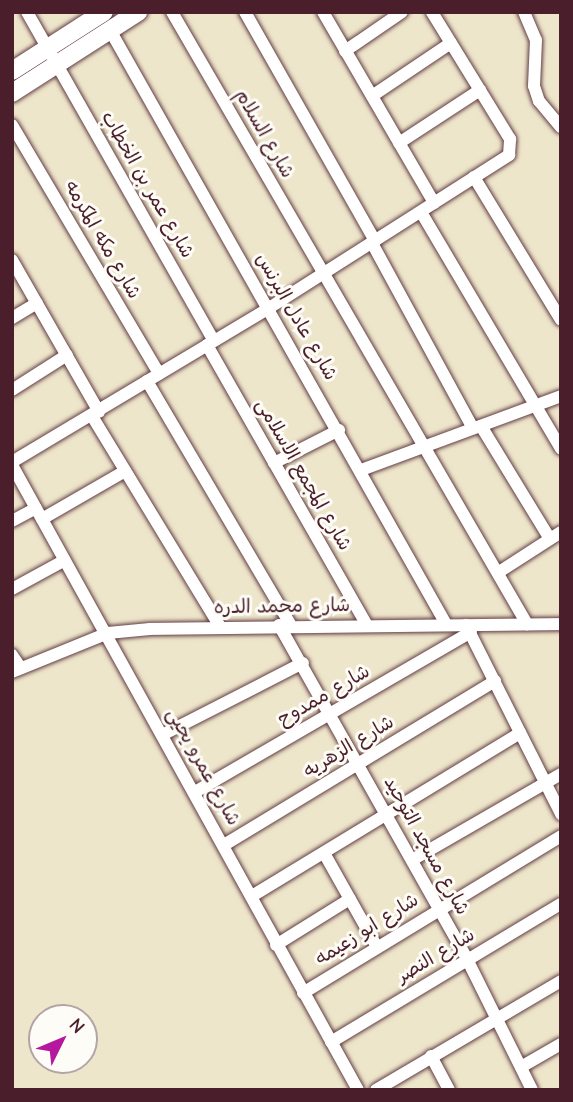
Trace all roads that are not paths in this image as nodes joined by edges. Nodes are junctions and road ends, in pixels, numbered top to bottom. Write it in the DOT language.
graph roads {
  1 [pos="27,12"];
  2 [pos="104,12"];
  3 [pos="138,12"];
  4 [pos="172,12"];
  5 [pos="245,12"];
  6 [pos="323,12"];
  7 [pos="402,12"];
  8 [pos="432,12"];
  9 [pos="527,13"];
  10 [pos="110,30"];
  11 [pos="451,43"];
  12 [pos="48,48"];
  13 [pos="345,51"];
  14 [pos="57,64"];
  15 [pos="12,71"];
  16 [pos="480,90"];
  17 [pos="12,93"];
  18 [pos="372,96"];
  19 [pos="12,125"];
  20 [pos="561,127"];
  21 [pos="399,143"];
  22 [pos="474,177"];
  23 [pos="434,203"];
  24 [pos="421,212"];
  25 [pos="373,242"];
  26 [pos="12,260"];
  27 [pos="323,274"];
  28 [pos="37,303"];
  29 [pos="269,309"];
  30 [pos="12,318"];
  31 [pos="561,320"];
  32 [pos="210,343"];
  33 [pos="67,355"];
  34 [pos="153,378"];
  35 [pos="12,390"];
  36 [pos="561,396"];
  37 [pos="534,406"];
  38 [pos="95,414"];
  39 [pos="477,427"];
  40 [pos="339,430"];
  41 [pos="425,446"];
  42 [pos="561,449"];
  43 [pos="12,463"];
  44 [pos="274,463"];
  45 [pos="361,470"];
  46 [pos="125,471"];
  47 [pos="39,513"];
  48 [pos="12,521"];
  49 [pos="555,535"];
  50 [pos="65,560"];
  51 [pos="499,572"];
  52 [pos="12,589"];
  53 [pos="284,624"];
  54 [pos="366,624"];
  55 [pos="446,624"];
  56 [pos="527,624"];
  57 [pos="561,624"];
  58 [pos="221,628"];
  59 [pos="469,628"];
  60 [pos="108,634"];
  61 [pos="12,655"];
  62 [pos="303,663"];
  63 [pos="16,670"];
  64 [pos="495,681"];
  65 [pos="331,715"];
  66 [pos="520,733"];
  67 [pos="164,734"];
  68 [pos="358,764"];
  69 [pos="561,774"];
  70 [pos="544,782"];
  71 [pos="195,792"];
  72 [pos="561,814"];
  73 [pos="386,815"];
  74 [pos="561,836"];
  75 [pos="224,845"];
  76 [pos="324,853"];
  77 [pos="412,860"];
  78 [pos="252,896"];
  79 [pos="350,899"];
  80 [pos="561,904"];
  81 [pos="439,909"];
  82 [pos="276,945"];
  83 [pos="377,947"];
  84 [pos="467,959"];
  85 [pos="561,981"];
  86 [pos="303,993"];
  87 [pos="497,1017"];
  88 [pos="331,1042"];
  89 [pos="561,1044"];
  90 [pos="431,1056"];
  91 [pos="522,1067"];
  92 [pos="358,1090"];
  93 [pos="376,1090"];
  94 [pos="449,1090"];
  95 [pos="532,1090"];
  1 -- 12 [label="street, شارع عمر بن الخطاب"];
  2 -- 12 [label="street"];
  3 -- 10 [label="street"];
  4 -- 27 [label="street, شارع السلام"];
  5 -- 25 [label="street"];
  6 -- 13 [label="street"];
  7 -- 13 [label="street"];
  8 -- 11 [label="street"];
  9 -- 20 [label="street"];
  10 -- 14 [label="street"];
  10 -- 29 [label="street, شارع عادل البرنس"];
  11 -- 16 [label="street"];
  11 -- 18 [label="street"];
  12 -- 14 [label="street, شارع عمر بن الخطاب"];
  12 -- 15 [label="street"];
  13 -- 18 [label="street"];
  14 -- 17 [label="street"];
  14 -- 32 [label="street, شارع عمر بن الخطاب"];
  16 -- 21 [label="street"];
  16 -- 22 [label="street"];
  18 -- 21 [label="street"];
  19 -- 34 [label="street, شارع مكه المكرمه"];
  21 -- 23 [label="street"];
  22 -- 23 [label="street"];
  22 -- 31 [label="street"];
  23 -- 24 [label="street"];
  24 -- 25 [label="street"];
  24 -- 37 [label="street"];
  25 -- 27 [label="street"];
  25 -- 39 [label="street"];
  26 -- 28 [label="street"];
  27 -- 29 [label="street"];
  27 -- 41 [label="street, شارع السلام"];
  28 -- 30 [label="street"];
  28 -- 33 [label="street"];
  29 -- 32 [label="street"];
  29 -- 40 [label="street, شارع عادل البرنس"];
  32 -- 34 [label="street"];
  32 -- 44 [label="street, شارع المجمع الاسلامى"];
  33 -- 35 [label="street"];
  33 -- 38 [label="street"];
  34 -- 38 [label="street"];
  34 -- 53 [label="street, شارع مسجد التوحيد"];
  36 -- 37 [label="street"];
  37 -- 39 [label="street"];
  37 -- 42 [label="street"];
  38 -- 43 [label="street"];
  38 -- 46 [label="street"];
  39 -- 41 [label="street"];
  39 -- 49 [label="street"];
  40 -- 44 [label="street"];
  40 -- 45 [label="street, شارع عادل البرنس"];
  41 -- 45 [label="street"];
  41 -- 51 [label="street, شارع السلام"];
  43 -- 47 [label="street, شارع عمرو يحيى"];
  44 -- 54 [label="street, شارع المجمع الاسلامى"];
  45 -- 55 [label="street, شارع عادل البرنس"];
  46 -- 47 [label="street"];
  46 -- 58 [label="street"];
  47 -- 48 [label="street"];
  47 -- 50 [label="street, شارع عمرو يحيى"];
  49 -- 51 [label="street"];
  50 -- 52 [label="street"];
  50 -- 60 [label="street, شارع عمرو يحيى"];
  51 -- 56 [label="street, شارع السلام"];
  53 -- 54 [label="street, شارع محمد الدره"];
  53 -- 58 [label="street, شارع محمد الدره"];
  53 -- 62 [label="street, شارع مسجد التوحيد"];
  54 -- 55 [label="street, شارع محمد الدره"];
  55 -- 59 [label="street, شارع محمد الدره"];
  56 -- 57 [label="street, شارع محمد الدره"];
  56 -- 59 [label="street, شارع محمد الدره"];
  58 -- 60 [label="street, شارع محمد الدره"];
  59 -- 64 [label="street"];
  59 -- 65 [label="street, شارع ممدوح"];
  60 -- 63 [label="street, شارع محمد الدره"];
  60 -- 67 [label="street, شارع عمرو يحيى"];
  61 -- 63 [label="street"];
  62 -- 65 [label="street, شارع مسجد التوحيد"];
  62 -- 67 [label="street"];
  64 -- 66 [label="street"];
  64 -- 68 [label="street, شارع الزهريه"];
  65 -- 68 [label="street, شارع مسجد التوحيد"];
  65 -- 71 [label="street, شارع ممدوح"];
  66 -- 70 [label="street"];
  66 -- 73 [label="street"];
  67 -- 71 [label="street, شارع عمرو يحيى"];
  68 -- 73 [label="street, شارع مسجد التوحيد"];
  68 -- 75 [label="street, شارع الزهريه"];
  69 -- 70 [label="street"];
  70 -- 72 [label="street"];
  70 -- 77 [label="street"];
  71 -- 75 [label="street, شارع عمرو يحيى"];
  73 -- 76 [label="street"];
  73 -- 77 [label="street, شارع مسجد التوحيد"];
  74 -- 81 [label="street, شارع ابو زعيمه"];
  75 -- 78 [label="street, شارع عمرو يحيى"];
  76 -- 78 [label="street"];
  76 -- 79 [label="street"];
  77 -- 81 [label="street, شارع مسجد التوحيد"];
  78 -- 82 [label="street, شارع عمرو يحيى"];
  79 -- 82 [label="street"];
  79 -- 83 [label="street"];
  80 -- 84 [label="street, شارع النصر"];
  81 -- 83 [label="street, شارع ابو زعيمه"];
  81 -- 84 [label="street, شارع مسجد التوحيد"];
  82 -- 86 [label="street, شارع عمرو يحيى"];
  83 -- 86 [label="street, شارع ابو زعيمه"];
  84 -- 87 [label="street, شارع مسجد التوحيد"];
  84 -- 88 [label="street, شارع النصر"];
  85 -- 87 [label="street"];
  86 -- 88 [label="street, شارع عمرو يحيى"];
  87 -- 90 [label="street"];
  87 -- 91 [label="street, شارع مسجد التوحيد"];
  88 -- 92 [label="street, شارع عمرو يحيى"];
  89 -- 91 [label="street"];
  90 -- 93 [label="street"];
  90 -- 94 [label="street"];
  91 -- 95 [label="street, شارع مسجد التوحيد"];
}
